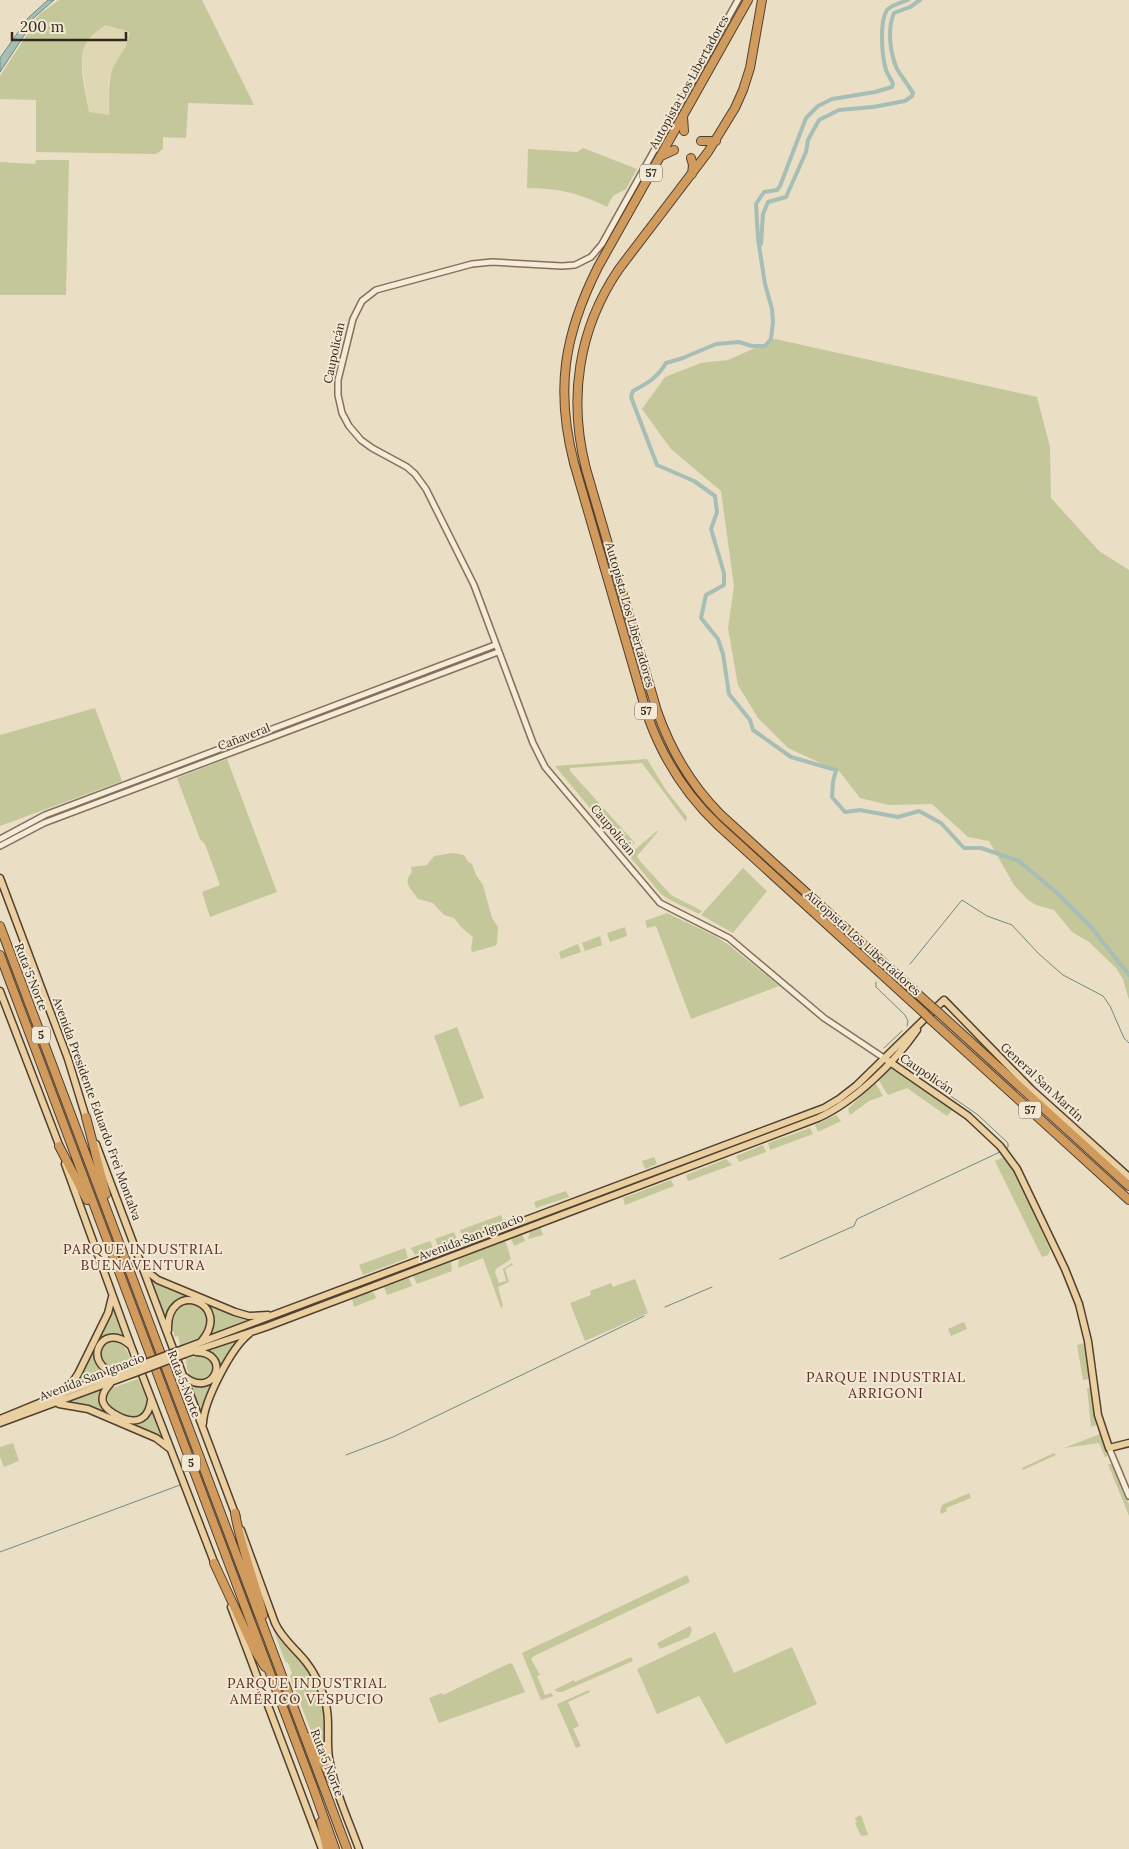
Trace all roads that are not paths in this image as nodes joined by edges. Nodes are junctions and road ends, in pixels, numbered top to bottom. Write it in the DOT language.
graph roads {
  1 [pos="738,0"];
  2 [pos="748,0"];
  3 [pos="762,0"];
  4 [pos="684,115"];
  5 [pos="684,131"];
  6 [pos="716,140"];
  7 [pos="701,142"];
  8 [pos="674,150"];
  9 [pos="661,156"];
  10 [pos="691,158"];
  11 [pos="692,174"];
  12 [pos="495,645"];
  13 [pos="498,652"];
  14 [pos="0,839"];
  15 [pos="0,846"];
  16 [pos="0,878"];
  17 [pos="0,926"];
  18 [pos="0,955"];
  19 [pos="0,991"];
  20 [pos="944,1000"];
  21 [pos="887,1060"];
  22 [pos="875,1072"];
  23 [pos="86,1118"];
  24 [pos="794,1119"];
  25 [pos="797,1126"];
  26 [pos="773,1127"];
  27 [pos="776,1134"];
  28 [pos="59,1146"];
  29 [pos="1129,1176"];
  30 [pos="649,1178"];
  31 [pos="1129,1186"];
  32 [pos="1129,1200"];
  33 [pos="116,1235"];
  34 [pos="110,1247"];
  35 [pos="143,1268"];
  36 [pos="387,1277"];
  37 [pos="112,1293"];
  38 [pos="274,1315"];
  39 [pos="264,1319"];
  40 [pos="266,1326"];
  41 [pos="255,1331"];
  42 [pos="169,1336"];
  43 [pos="201,1342"];
  44 [pos="131,1346"];
  45 [pos="184,1352"];
  46 [pos="193,1352"];
  47 [pos="134,1371"];
  48 [pos="118,1374"];
  49 [pos="184,1377"];
  50 [pos="113,1381"];
  51 [pos="151,1399"];
  52 [pos="46,1400"];
  53 [pos="55,1404"];
  54 [pos="0,1421"];
  55 [pos="204,1428"];
  56 [pos="1129,1443"];
  57 [pos="1109,1448"];
  58 [pos="172,1452"];
  59 [pos="1129,1496"];
  60 [pos="235,1513"];
  61 [pos="214,1563"];
  62 [pos="271,1646"];
  63 [pos="273,1679"];
  64 [pos="302,1728"];
  65 [pos="335,1785"];
  66 [pos="314,1790"];
  67 [pos="322,1849"];
  68 [pos="327,1849"];
  69 [pos="335,1849"];
  70 [pos="347,1849"];
  71 [pos="359,1849"];
  1 -- 12 [label="street, Caupolicán"];
  2 -- 4 [label="highway, Autopista Los Libertadores / 57"];
  3 -- 6 [label="highway, Autopista Los Libertadores / 57"];
  4 -- 5 [label="highway"];
  4 -- 9 [label="highway, Autopista Los Libertadores / 57"];
  6 -- 7 [label="highway"];
  6 -- 11 [label="highway, Autopista Los Libertadores / 57"];
  8 -- 9 [label="highway"];
  9 -- 32 [label="highway, Autopista Los Libertadores / 57, bridge"];
  10 -- 11 [label="highway"];
  11 -- 31 [label="highway, Autopista Los Libertadores / 57, bridge"];
  12 -- 13 [label="street, Caupolicán"];
  12 -- 14 [label="street, Cañaveral"];
  13 -- 15 [label="street, Cañaveral"];
  13 -- 21 [label="street, Caupolicán"];
  16 -- 23 [label="main road, Avenida Presidente Eduardo Frei Montalva"];
  17 -- 33 [label="highway, Ruta 5 Norte / 5"];
  18 -- 34 [label="highway, Ruta 5 Norte / 5"];
  19 -- 28 [label="main road"];
  20 -- 21 [label="main road, Avenida San Ignacio"];
  20 -- 29 [label="main road, General San Martín"];
  21 -- 22 [label="main road, Avenida San Ignacio"];
  21 -- 57 [label="main road, Caupolicán"];
  22 -- 24 [label="main road, Avenida San Ignacio"];
  22 -- 25 [label="main road, Avenida San Ignacio"];
  23 -- 33 [label="highway"];
  23 -- 35 [label="main road, Avenida Presidente Eduardo Frei Montalva"];
  24 -- 25 [label="main road"];
  24 -- 26 [label="main road, Avenida San Ignacio"];
  25 -- 27 [label="main road, Avenida San Ignacio"];
  26 -- 27 [label="main road"];
  26 -- 30 [label="main road, Avenida San Ignacio"];
  27 -- 30 [label="main road, Avenida San Ignacio"];
  28 -- 34 [label="highway"];
  28 -- 37 [label="main road"];
  30 -- 36 [label="main road, Avenida San Ignacio"];
  33 -- 62 [label="highway, Ruta 5 Norte / 5"];
  34 -- 63 [label="highway, Ruta 5 Norte / 5"];
  35 -- 38 [label="main road"];
  35 -- 42 [label="main road, Avenida Presidente Eduardo Frei Montalva"];
  36 -- 38 [label="main road, Avenida San Ignacio"];
  36 -- 40 [label="main road, Avenida San Ignacio"];
  37 -- 44 [label="main road"];
  37 -- 52 [label="main road"];
  38 -- 39 [label="main road, Avenida San Ignacio"];
  39 -- 40 [label="main road"];
  39 -- 43 [label="main road, Avenida San Ignacio"];
  40 -- 41 [label="main road, Avenida San Ignacio"];
  41 -- 46 [label="main road, Avenida San Ignacio"];
  41 -- 55 [label="main road"];
  42 -- 43 [label="main road"];
  42 -- 49 [label="main road, Avenida Presidente Eduardo Frei Montalva"];
  43 -- 45 [label="main road, Avenida San Ignacio"];
  44 -- 48 [label="main road"];
  44 -- 51 [label="main road"];
  45 -- 46 [label="main road, Avenida San Ignacio"];
  45 -- 47 [label="main road, Avenida San Ignacio, bridge"];
  46 -- 49 [label="main road"];
  47 -- 48 [label="main road, Avenida San Ignacio"];
  47 -- 50 [label="main road, Avenida San Ignacio"];
  48 -- 52 [label="main road, Avenida San Ignacio"];
  49 -- 55 [label="main road, Avenida Presidente Eduardo Frei Montalva"];
  50 -- 51 [label="main road"];
  50 -- 53 [label="main road, Avenida San Ignacio"];
  51 -- 58 [label="main road"];
  52 -- 54 [label="main road, Avenida San Ignacio"];
  53 -- 54 [label="main road, Avenida San Ignacio"];
  53 -- 58 [label="main road"];
  55 -- 60 [label="main road, Avenida Presidente Eduardo Frei Montalva"];
  56 -- 57 [label="main road"];
  57 -- 59 [label="street, Caupolicán"];
  58 -- 61 [label="main road"];
  60 -- 62 [label="highway"];
  60 -- 65 [label="main road, Avenida Presidente Eduardo Frei Montalva"];
  61 -- 63 [label="highway"];
  61 -- 67 [label="main road"];
  62 -- 64 [label="highway, Ruta 5 Norte / 5"];
  63 -- 66 [label="highway, Ruta 5 Norte / 5"];
  64 -- 65 [label="highway"];
  64 -- 70 [label="highway, Ruta 5 Norte / 5"];
  65 -- 71 [label="main road, Avenida Presidente Eduardo Frei Montalva"];
  66 -- 68 [label="highway"];
  66 -- 69 [label="highway, Ruta 5 Norte / 5"];
}
